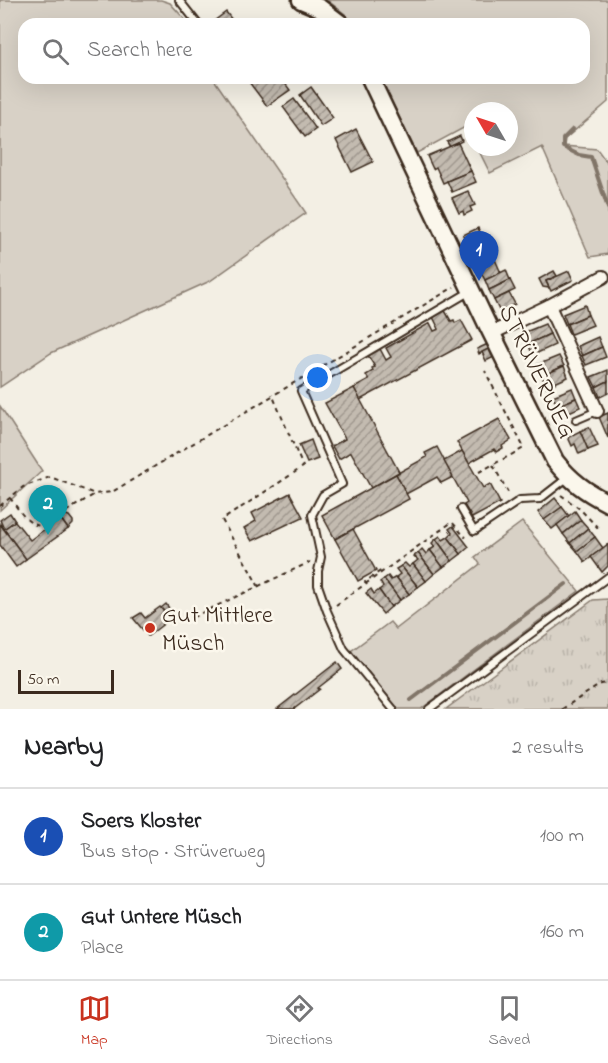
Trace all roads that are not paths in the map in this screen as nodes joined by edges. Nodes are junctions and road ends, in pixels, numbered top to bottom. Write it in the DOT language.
graph roads {
  1 [pos="179,0"];
  2 [pos="301,0"];
  3 [pos="193,18"];
  4 [pos="333,18"];
  5 [pos="373,84"];
  6 [pos="603,277"];
  7 [pos="469,285"];
  8 [pos="549,306"];
  9 [pos="492,333"];
  10 [pos="597,411"];
  11 [pos="576,420"];
  12 [pos="568,477"];
  13 [pos="608,503"];
  14 [pos="461,509"];
  15 [pos="608,577"];
  16 [pos="393,709"];
  17 [pos="429,709"];
  1 -- 3 [label="lane"];
  2 -- 4 [label="street"];
  5 -- 7 [label="street, STRÜVERWEG"];
  6 -- 8 [label="street"];
  7 -- 9 [label="street, STRÜVERWEG"];
  7 -- 16 [label="lane"];
  8 -- 9 [label="street"];
  8 -- 10 [label="street"];
  9 -- 12 [label="street, STRÜVERWEG"];
  10 -- 11 [label="lane"];
  12 -- 13 [label="street, STRÜVERWEG"];
  12 -- 14 [label="lane"];
  15 -- 17 [label="lane"];
}
